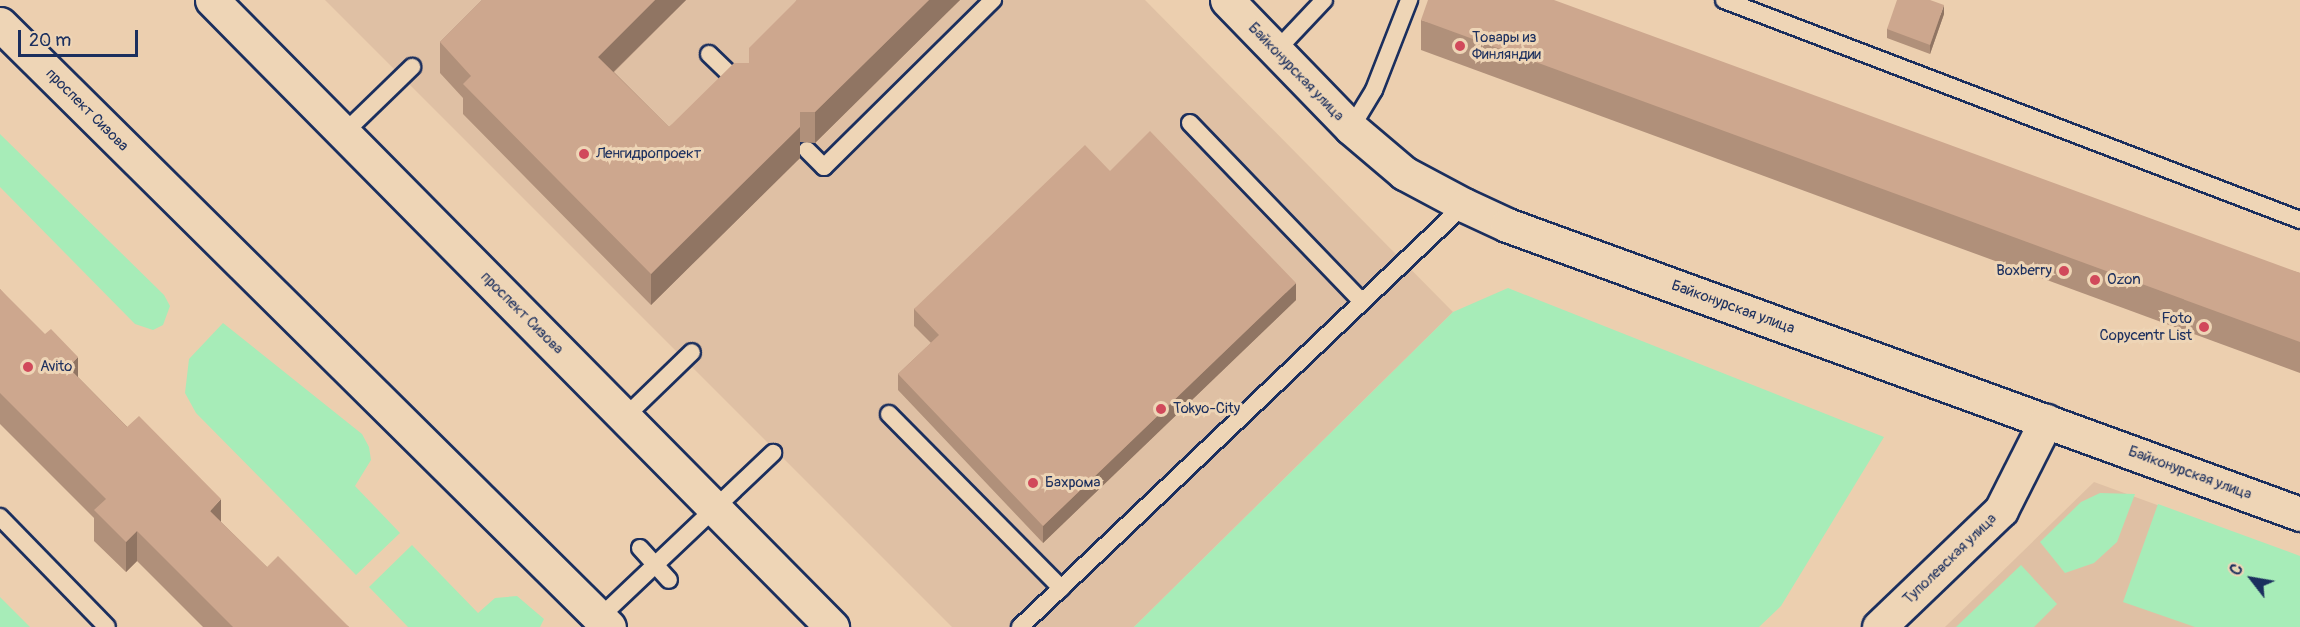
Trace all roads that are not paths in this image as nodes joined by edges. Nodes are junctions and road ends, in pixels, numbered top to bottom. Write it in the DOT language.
graph roads {
  1 [pos="212,0"];
  2 [pos="993,0"];
  3 [pos="1227,0"];
  4 [pos="1324,0"];
  5 [pos="1409,0"];
  6 [pos="1724,0"];
  7 [pos="0,24"];
  8 [pos="1276,51"];
  9 [pos="709,54"];
  10 [pos="412,67"];
  11 [pos="742,86"];
  12 [pos="1190,123"];
  13 [pos="1351,128"];
  14 [pos="344,133"];
  15 [pos="807,150"];
  16 [pos="1464,205"];
  17 [pos="2300,219"];
  18 [pos="1362,302"];
  19 [pos="692,352"];
  20 [pos="889,414"];
  21 [pos="625,417"];
  22 [pos="2046,420"];
  23 [pos="772,453"];
  24 [pos="715,508"];
  25 [pos="2300,514"];
  26 [pos="0,518"];
  27 [pos="640,548"];
  28 [pos="655,565"];
  29 [pos="669,580"];
  30 [pos="1061,588"];
  31 [pos="600,624"];
  32 [pos="107,627"];
  33 [pos="832,627"];
  34 [pos="1020,627"];
  35 [pos="1879,627"];
  1 -- 14 [label="street, проспект Сизова"];
  2 -- 15 [label="lane"];
  3 -- 8 [label="street, Байконурская улица"];
  4 -- 8 [label="lane"];
  5 -- 13 [label="lane"];
  6 -- 17 [label="lane"];
  7 -- 31 [label="street, проспект Сизова"];
  8 -- 13 [label="street, Байконурская улица"];
  9 -- 11 [label="lane"];
  10 -- 14 [label="lane"];
  12 -- 18 [label="lane"];
  13 -- 16 [label="street, Байконурская улица"];
  14 -- 21 [label="street, проспект Сизова"];
  16 -- 18 [label="lane"];
  16 -- 22 [label="street, Байконурская улица"];
  18 -- 30 [label="lane"];
  19 -- 21 [label="lane"];
  20 -- 30 [label="lane"];
  21 -- 24 [label="street, проспект Сизова"];
  22 -- 25 [label="street, Байконурская улица"];
  22 -- 35 [label="street, Туполевская улица"];
  23 -- 24 [label="lane"];
  24 -- 28 [label="lane"];
  24 -- 33 [label="street, проспект Сизова"];
  26 -- 32 [label="lane"];
  27 -- 28 [label="lane"];
  28 -- 29 [label="lane"];
  28 -- 31 [label="lane"];
  30 -- 34 [label="lane"];
}
